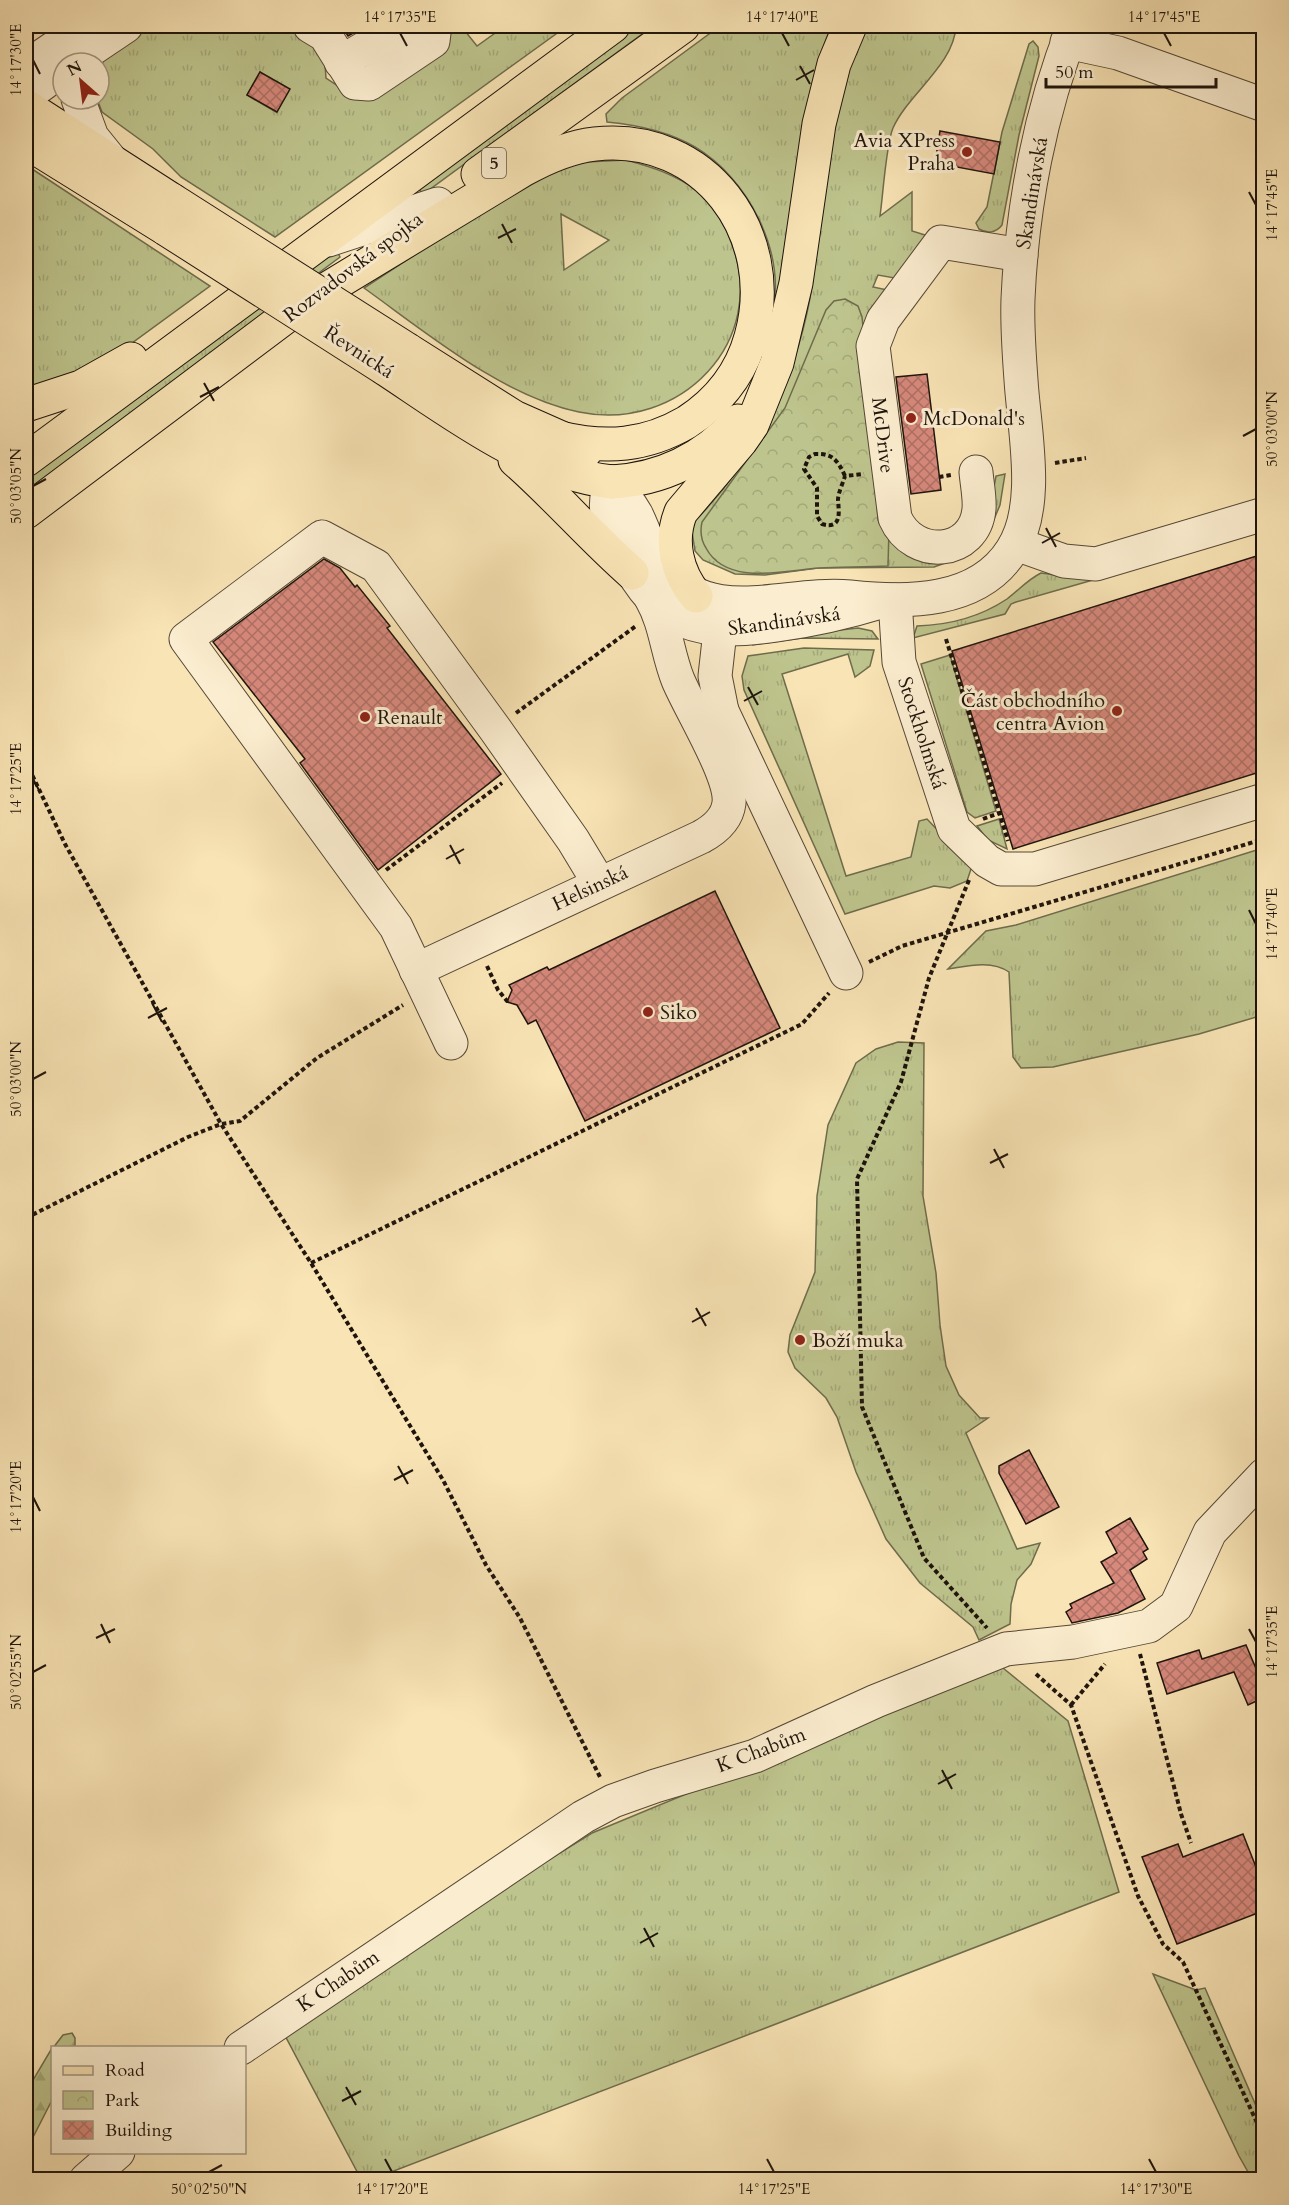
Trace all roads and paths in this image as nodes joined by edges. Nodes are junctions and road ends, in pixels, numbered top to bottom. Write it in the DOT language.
graph roads {
  1 [pos="126,26"];
  2 [pos="613,26"];
  3 [pos="683,26"];
  4 [pos="850,26"];
  5 [pos="386,27"];
  6 [pos="435,28"];
  7 [pos="1071,34"];
  8 [pos="328,39"];
  9 [pos="80,47"];
  10 [pos="26,49"];
  11 [pos="26,67"];
  12 [pos="51,78"];
  13 [pos="26,96"];
  14 [pos="1263,105"];
  15 [pos="26,106"];
  16 [pos="82,111"];
  17 [pos="26,141"];
  18 [pos="109,158"];
  19 [pos="411,173"];
  20 [pos="438,204"];
  21 [pos="169,214"];
  22 [pos="377,224"];
  23 [pos="315,244"];
  24 [pos="1021,255"];
  25 [pos="280,270"];
  26 [pos="344,274"];
  27 [pos="307,301"];
  28 [pos="396,359"];
  29 [pos="765,392"];
  30 [pos="26,405"];
  31 [pos="487,435"];
  32 [pos="560,438"];
  33 [pos="645,440"];
  34 [pos="1086,458"];
  35 [pos="26,460"];
  36 [pos="1055,463"];
  37 [pos="874,472"];
  38 [pos="976,472"];
  39 [pos="845,476"];
  40 [pos="612,482"];
  41 [pos="26,512"];
  42 [pos="1263,514"];
  43 [pos="1016,544"];
  44 [pos="641,596"];
  45 [pos="696,596"];
  46 [pos="889,600"];
  47 [pos="720,631"];
  48 [pos="946,639"];
  49 [pos="722,711"];
  50 [pos="507,720"];
  51 [pos="26,762"];
  52 [pos="510,777"];
  53 [pos="725,780"];
  54 [pos="1263,800"];
  55 [pos="1263,839"];
  56 [pos="995,852"];
  57 [pos="385,871"];
  58 [pos="599,883"];
  59 [pos="948,932"];
  60 [pos="485,962"];
  61 [pos="416,970"];
  62 [pos="846,973"];
  63 [pos="510,1000"];
  64 [pos="381,1017"];
  65 [pos="451,1043"];
  66 [pos="221,1124"];
  67 [pos="26,1218"];
  68 [pos="311,1263"];
  69 [pos="1263,1475"];
  70 [pos="1133,1630"];
  71 [pos="1006,1649"];
  72 [pos="1071,1705"];
  73 [pos="613,1801"];
  74 [pos="1191,1843"];
  75 [pos="244,2046"];
  76 [pos="1263,2138"];
  77 [pos="116,2154"];
  78 [pos="87,2180"];
  1 -- 9 [label="street"];
  2 -- 19 [label="main road, Rozvadovská spojka / 5"];
  3 -- 20 [label="main road, Rozvadovská spojka / 5"];
  4 -- 29 [label="main road"];
  5 -- 8 [label="street"];
  6 -- 8 [label="street"];
  7 -- 14 [label="street"];
  7 -- 24 [label="street, Skandinávská"];
  9 -- 10 [label="street"];
  9 -- 11 [label="street"];
  12 -- 13 [label="street"];
  15 -- 18 [label="main road, Řevnická"];
  16 -- 18 [label="street"];
  17 -- 21 [label="main road, Řevnická"];
  18 -- 21 [label="main road, Řevnická"];
  19 -- 22 [label="street, 5"];
  19 -- 23 [label="main road, Rozvadovská spojka / 5"];
  20 -- 22 [label="street, 5"];
  20 -- 26 [label="main road, Rozvadovská spojka / 5"];
  21 -- 28 [label="main road, Řevnická, bridge"];
  22 -- 23 [label="street, 5"];
  22 -- 26 [label="street, 5"];
  23 -- 25 [label="main road, Rozvadovská spojka / 5"];
  24 -- 38 [label="street, McDrive"];
  24 -- 43 [label="street, Skandinávská"];
  25 -- 30 [label="main road"];
  25 -- 35 [label="main road, Rozvadovská spojka / 5"];
  26 -- 27 [label="main road, Rozvadovská spojka / 5"];
  27 -- 33 [label="main road"];
  27 -- 41 [label="main road, Rozvadovská spojka / 5"];
  28 -- 31 [label="main road, Řevnická"];
  28 -- 32 [label="main road, Řevnická"];
  29 -- 40 [label="main road, Řevnická"];
  29 -- 45 [label="main road"];
  31 -- 40 [label="main road, Řevnická"];
  31 -- 44 [label="main road"];
  32 -- 33 [label="main road"];
  32 -- 40 [label="main road"];
  33 -- 40 [label="main road"];
  34 -- 36 [label="path"];
  37 -- 39 [label="path"];
  39 -- 39 [label="path"];
  40 -- 44 [label="street, Skandinávská"];
  40 -- 45 [label="street, Skandinávská"];
  42 -- 43 [label="street"];
  43 -- 46 [label="street, Skandinávská"];
  44 -- 47 [label="street, Skandinávská"];
  44 -- 50 [label="path"];
  44 -- 53 [label="street, Helsinská"];
  45 -- 46 [label="street, Skandinávská"];
  46 -- 47 [label="street, Skandinávská"];
  46 -- 56 [label="street, Stockholmská"];
  47 -- 49 [label="street, Helsinská"];
  48 -- 56 [label="path"];
  49 -- 53 [label="street, Helsinská"];
  49 -- 62 [label="street"];
  51 -- 66 [label="path"];
  52 -- 57 [label="path"];
  53 -- 58 [label="street, Helsinská"];
  54 -- 56 [label="street, Stockholmská"];
  55 -- 59 [label="path"];
  56 -- 59 [label="path"];
  58 -- 61 [label="street, Helsinská"];
  58 -- 61 [label="street"];
  59 -- 62 [label="path"];
  59 -- 71 [label="path"];
  60 -- 63 [label="path"];
  61 -- 65 [label="street"];
  62 -- 68 [label="path"];
  64 -- 66 [label="path"];
  66 -- 67 [label="path"];
  66 -- 68 [label="path"];
  68 -- 73 [label="path"];
  69 -- 70 [label="street, K Chabům"];
  70 -- 71 [label="street, K Chabům"];
  70 -- 72 [label="path"];
  70 -- 74 [label="path"];
  71 -- 72 [label="path"];
  71 -- 73 [label="street, K Chabům"];
  72 -- 76 [label="path"];
  73 -- 75 [label="street, K Chabům"];
  77 -- 78 [label="street"];
}
